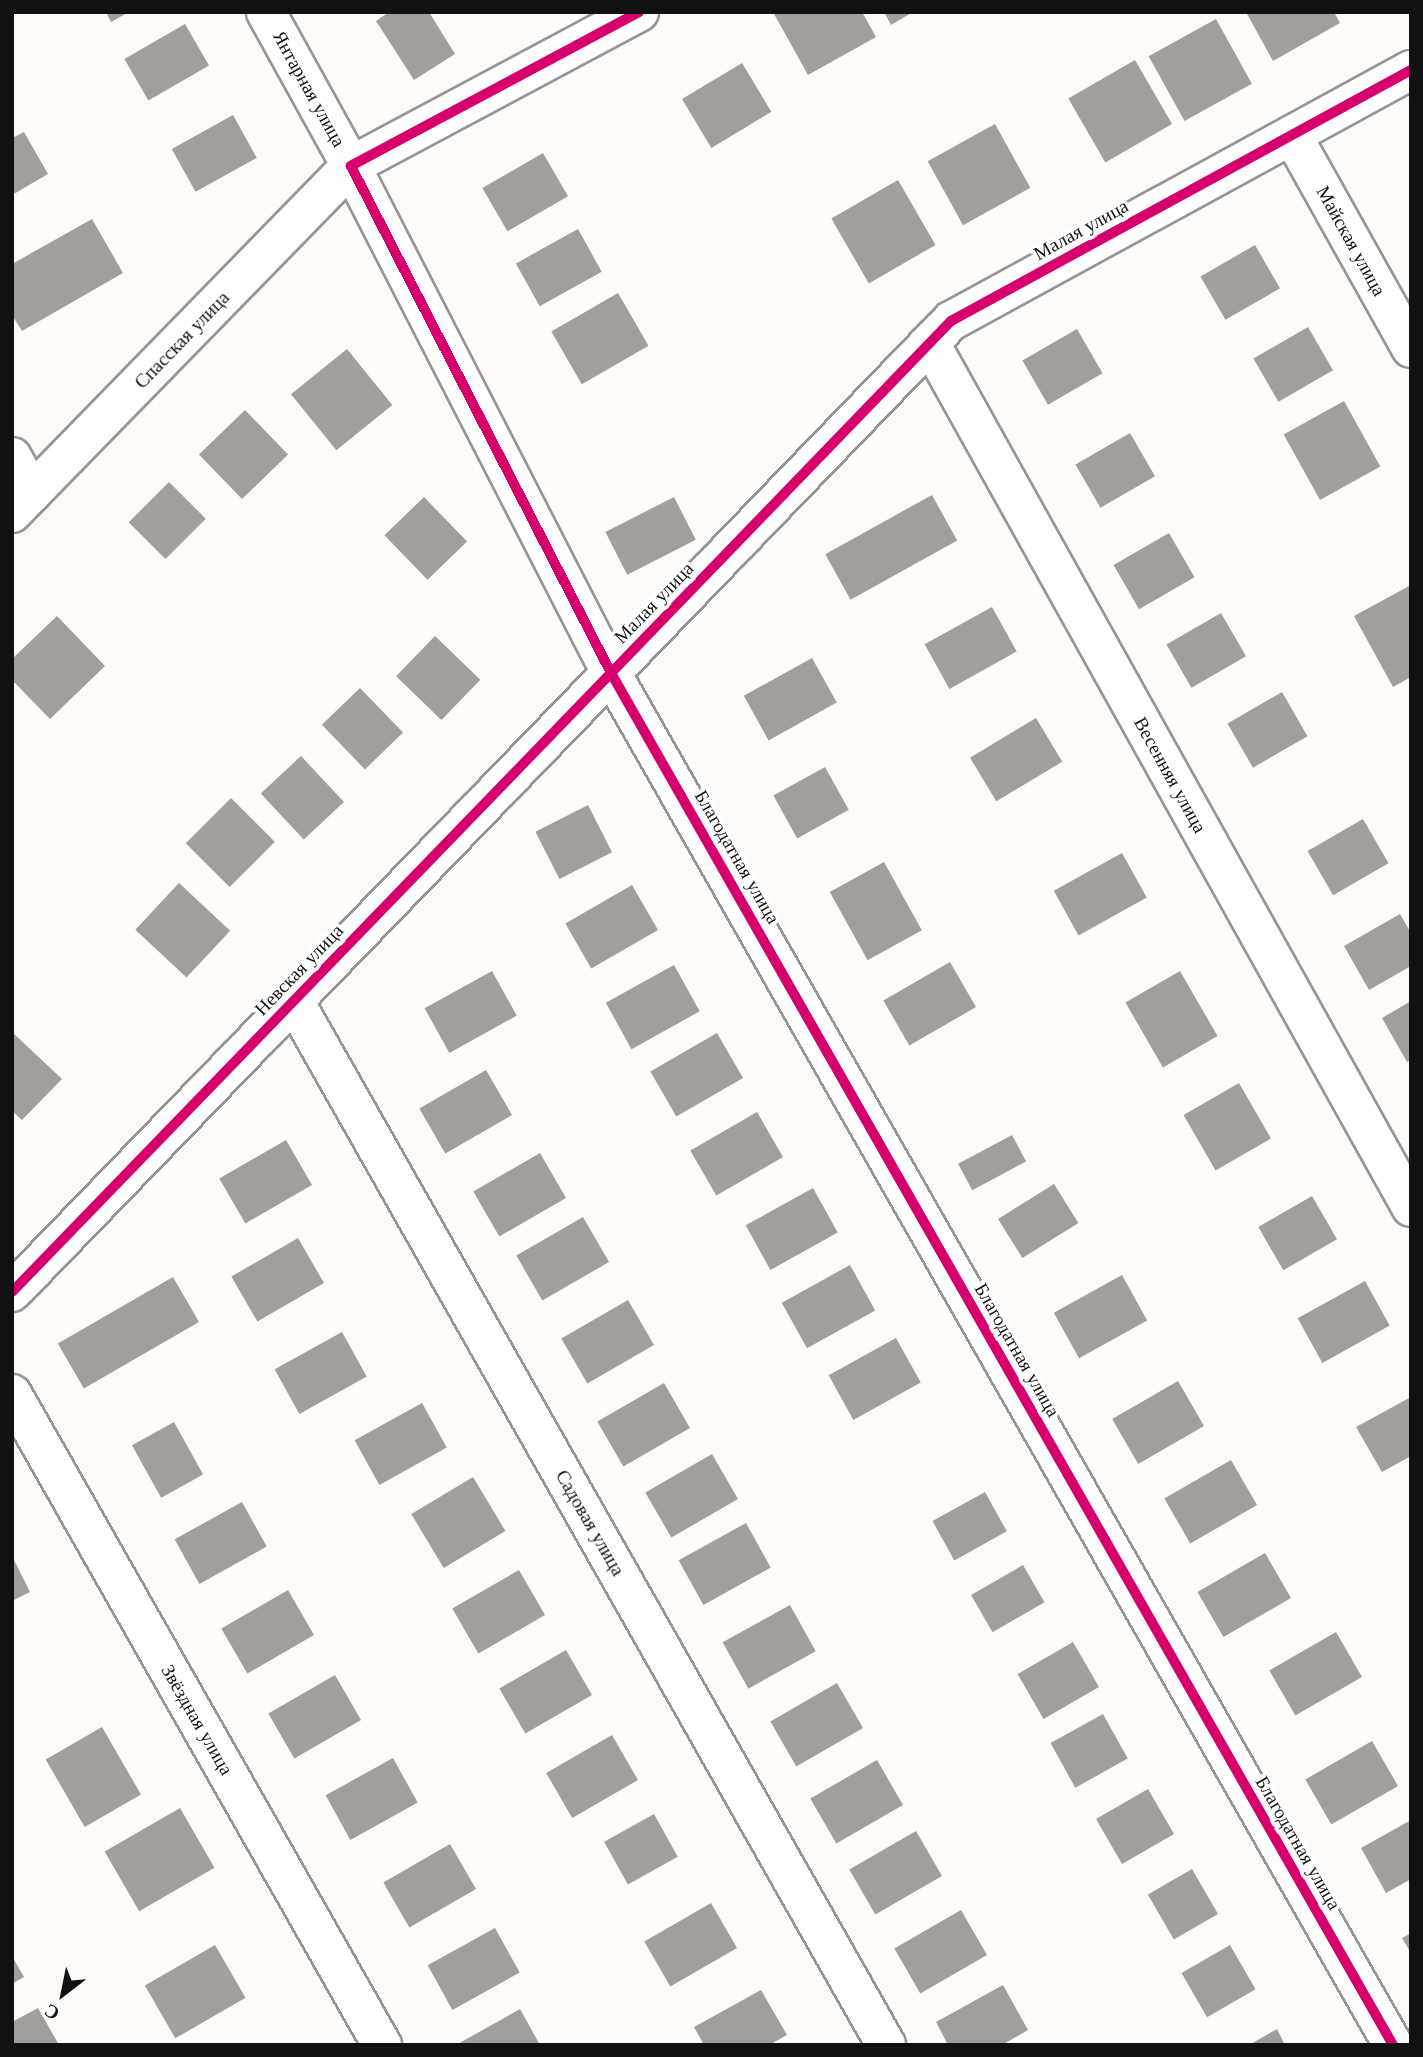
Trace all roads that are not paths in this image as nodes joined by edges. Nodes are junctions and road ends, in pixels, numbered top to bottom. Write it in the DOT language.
graph roads {
  1 [pos="266,12"];
  2 [pos="639,12"];
  3 [pos="1411,70"];
  4 [pos="1292,135"];
  5 [pos="351,166"];
  6 [pos="930,343"];
  7 [pos="1411,348"];
  8 [pos="12,457"];
  9 [pos="22,503"];
  10 [pos="611,673"];
  11 [pos="294,1001"];
  12 [pos="1411,1207"];
  13 [pos="12,1292"];
  14 [pos="12,1394"];
  15 [pos="382,2045"];
  16 [pos="886,2045"];
  17 [pos="1393,2045"];
  1 -- 5 [label="street, Янтарная улица"];
  2 -- 5 [label="street"];
  3 -- 4 [label="street, Малая улица"];
  4 -- 6 [label="street, Малая улица"];
  4 -- 7 [label="street, Майская улица"];
  5 -- 9 [label="street, Спасская улица"];
  5 -- 10 [label="street, Малая улица"];
  6 -- 10 [label="street, Малая улица"];
  6 -- 12 [label="street, Весенняя улица"];
  8 -- 9 [label="street"];
  10 -- 11 [label="street, Невская улица"];
  10 -- 17 [label="street, Благодатная улица"];
  11 -- 13 [label="street, Невская улица"];
  11 -- 16 [label="street, Садовая улица"];
  14 -- 15 [label="street, Звёздная улица"];
}
